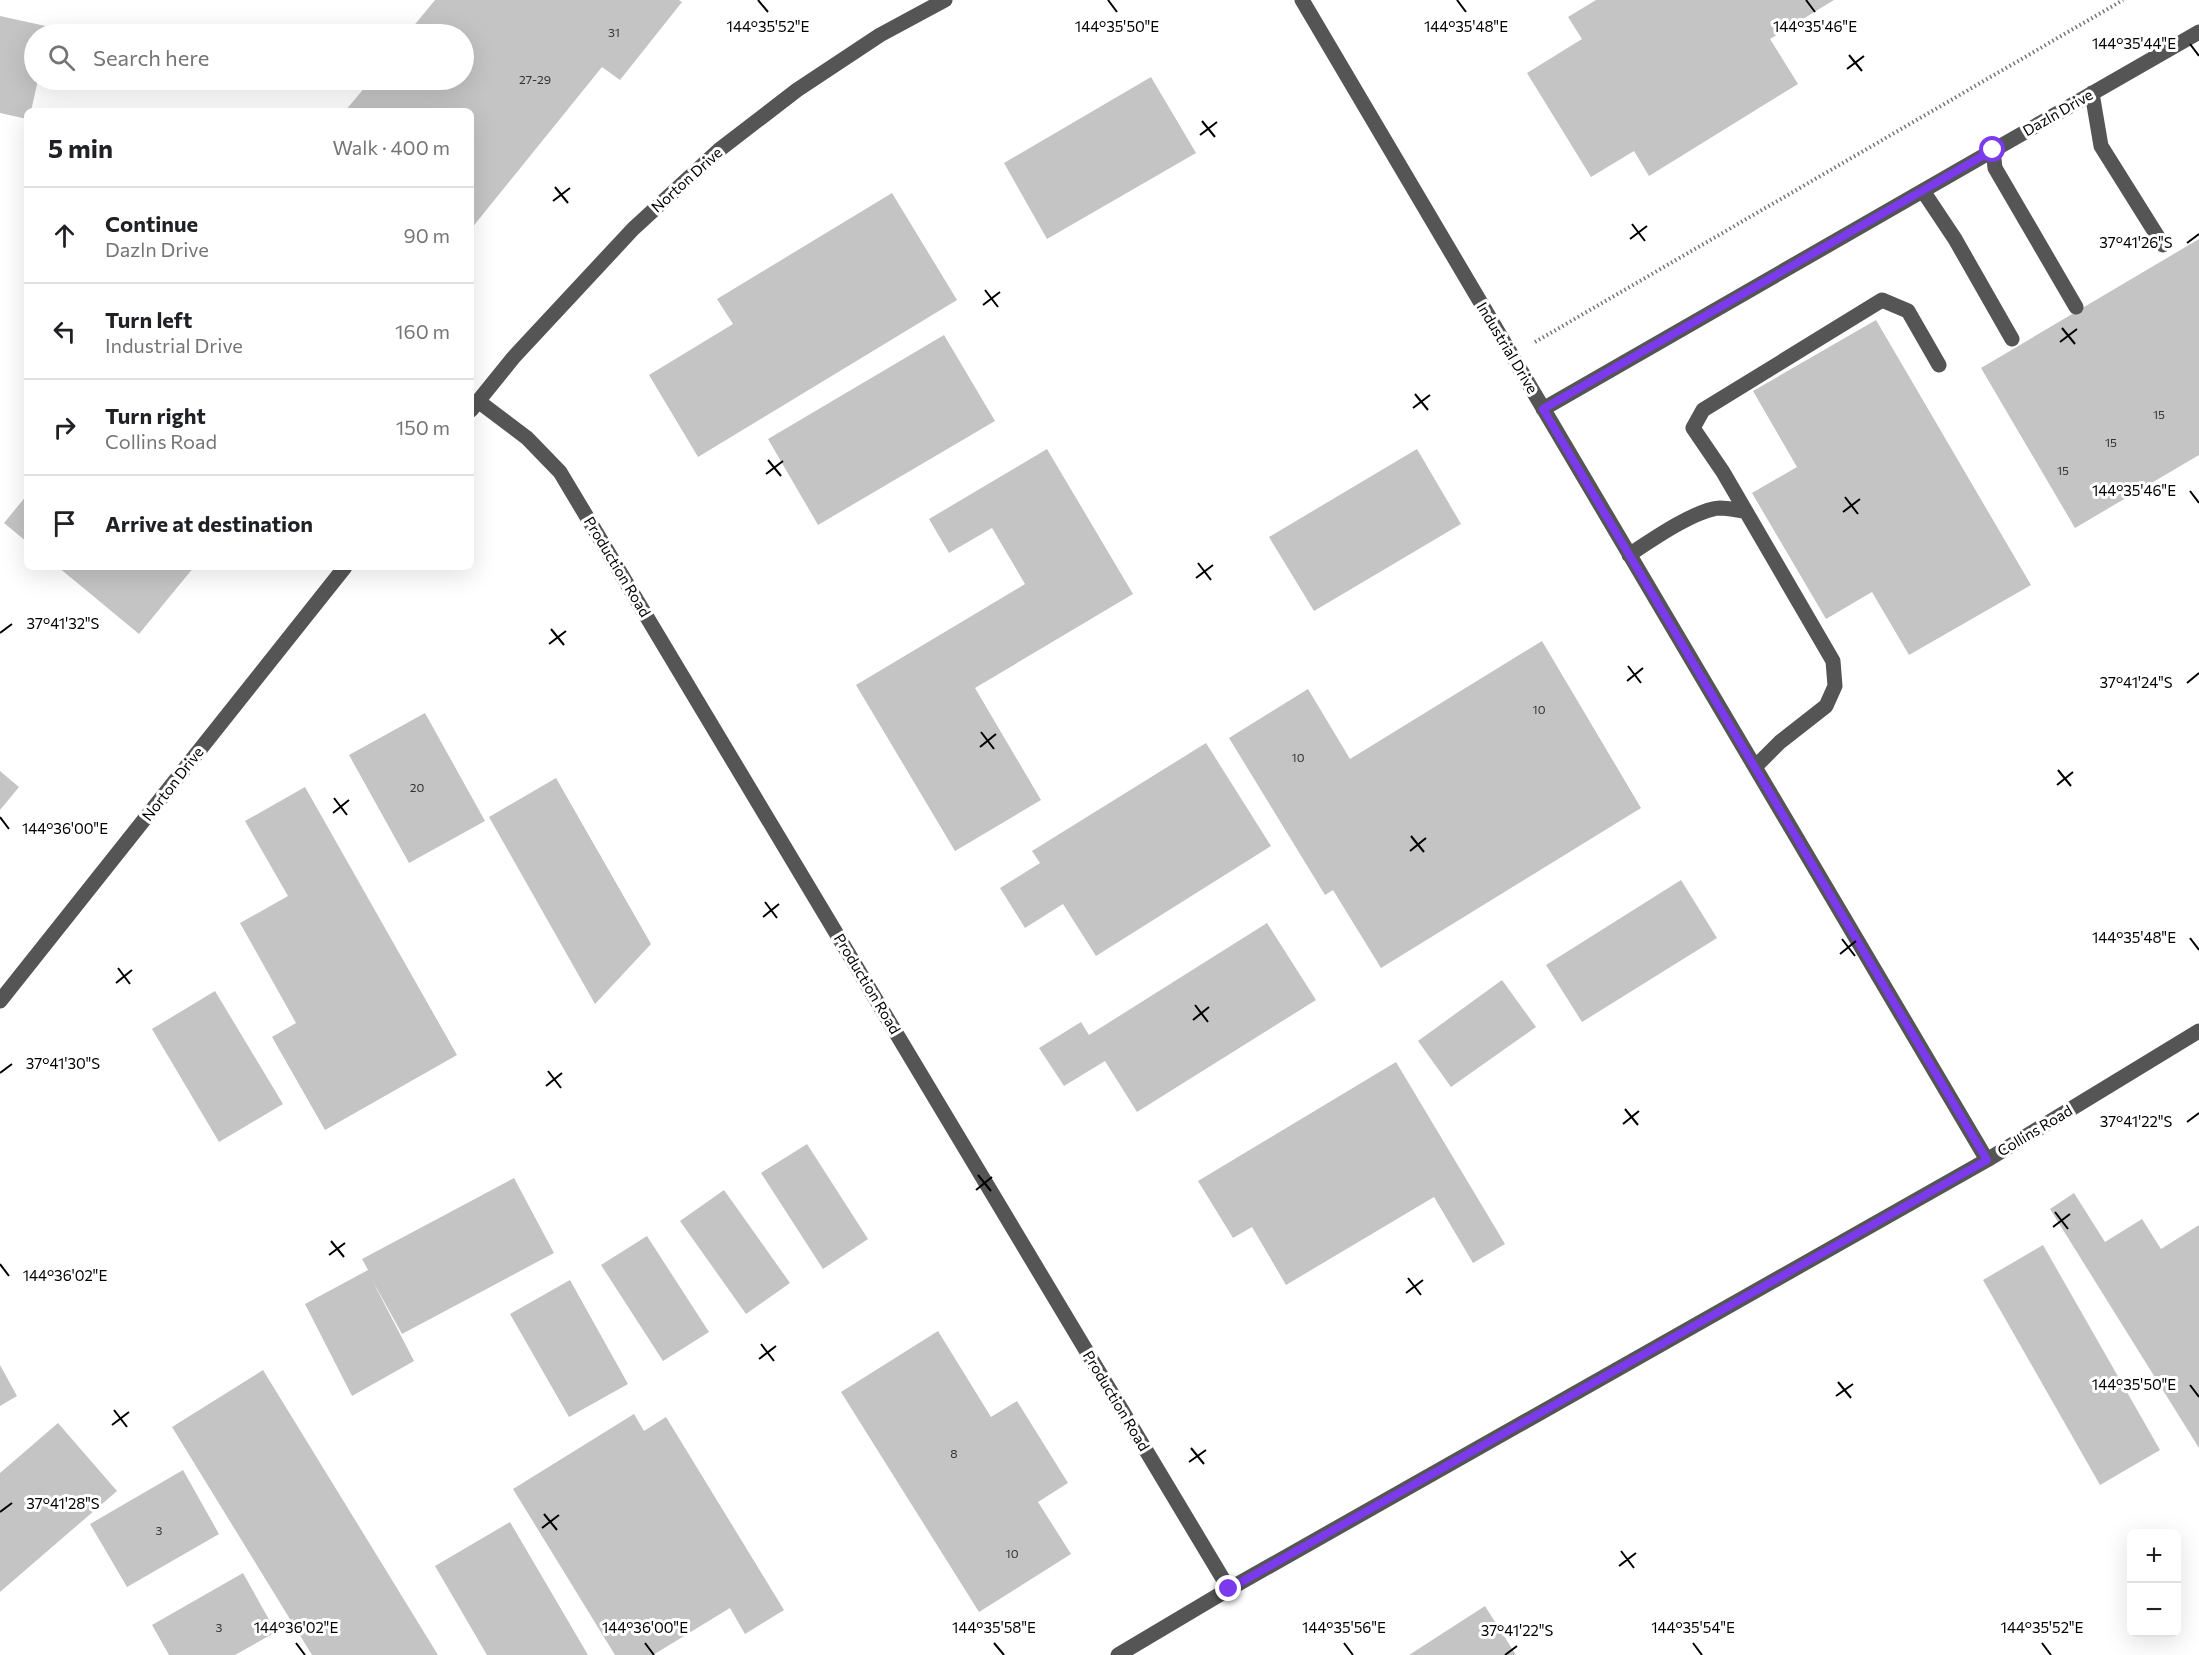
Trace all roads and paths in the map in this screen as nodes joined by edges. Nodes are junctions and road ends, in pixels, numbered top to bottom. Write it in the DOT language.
graph roads {
  1 [pos="945,0"];
  2 [pos="1302,0"];
  3 [pos="2123,0"];
  4 [pos="2199,32"];
  5 [pos="2092,93"];
  6 [pos="1993,150"];
  7 [pos="1923,190"];
  8 [pos="2163,245"];
  9 [pos="2076,307"];
  10 [pos="2012,339"];
  11 [pos="1511,356"];
  12 [pos="1939,365"];
  13 [pos="474,405"];
  14 [pos="1543,409"];
  15 [pos="1744,511"];
  16 [pos="1629,555"];
  17 [pos="343,570"];
  18 [pos="1755,767"];
  19 [pos="0,1001"];
  20 [pos="2199,1031"];
  21 [pos="1987,1160"];
  22 [pos="1229,1589"];
  23 [pos="1118,1655"];
  1 -- 13 [label="street, Norton Drive"];
  2 -- 11 [label="street, Industrial Drive"];
  3 -- 11 [label="path"];
  4 -- 5 [label="street, Dazln Drive"];
  5 -- 6 [label="street, Dazln Drive"];
  5 -- 8 [label="street"];
  6 -- 7 [label="street, Dazln Drive"];
  6 -- 9 [label="street"];
  7 -- 10 [label="street"];
  7 -- 14 [label="street, Dazln Drive"];
  11 -- 14 [label="street, Industrial Drive"];
  12 -- 15 [label="street"];
  13 -- 22 [label="street, Production Road"];
  14 -- 16 [label="street, Industrial Drive"];
  15 -- 16 [label="street"];
  15 -- 18 [label="street"];
  16 -- 18 [label="street, Industrial Drive"];
  17 -- 19 [label="street, Norton Drive"];
  18 -- 21 [label="street, Industrial Drive"];
  20 -- 21 [label="street, Collins Road"];
  21 -- 22 [label="street, Collins Road"];
  22 -- 23 [label="street, Collins Road"];
}
